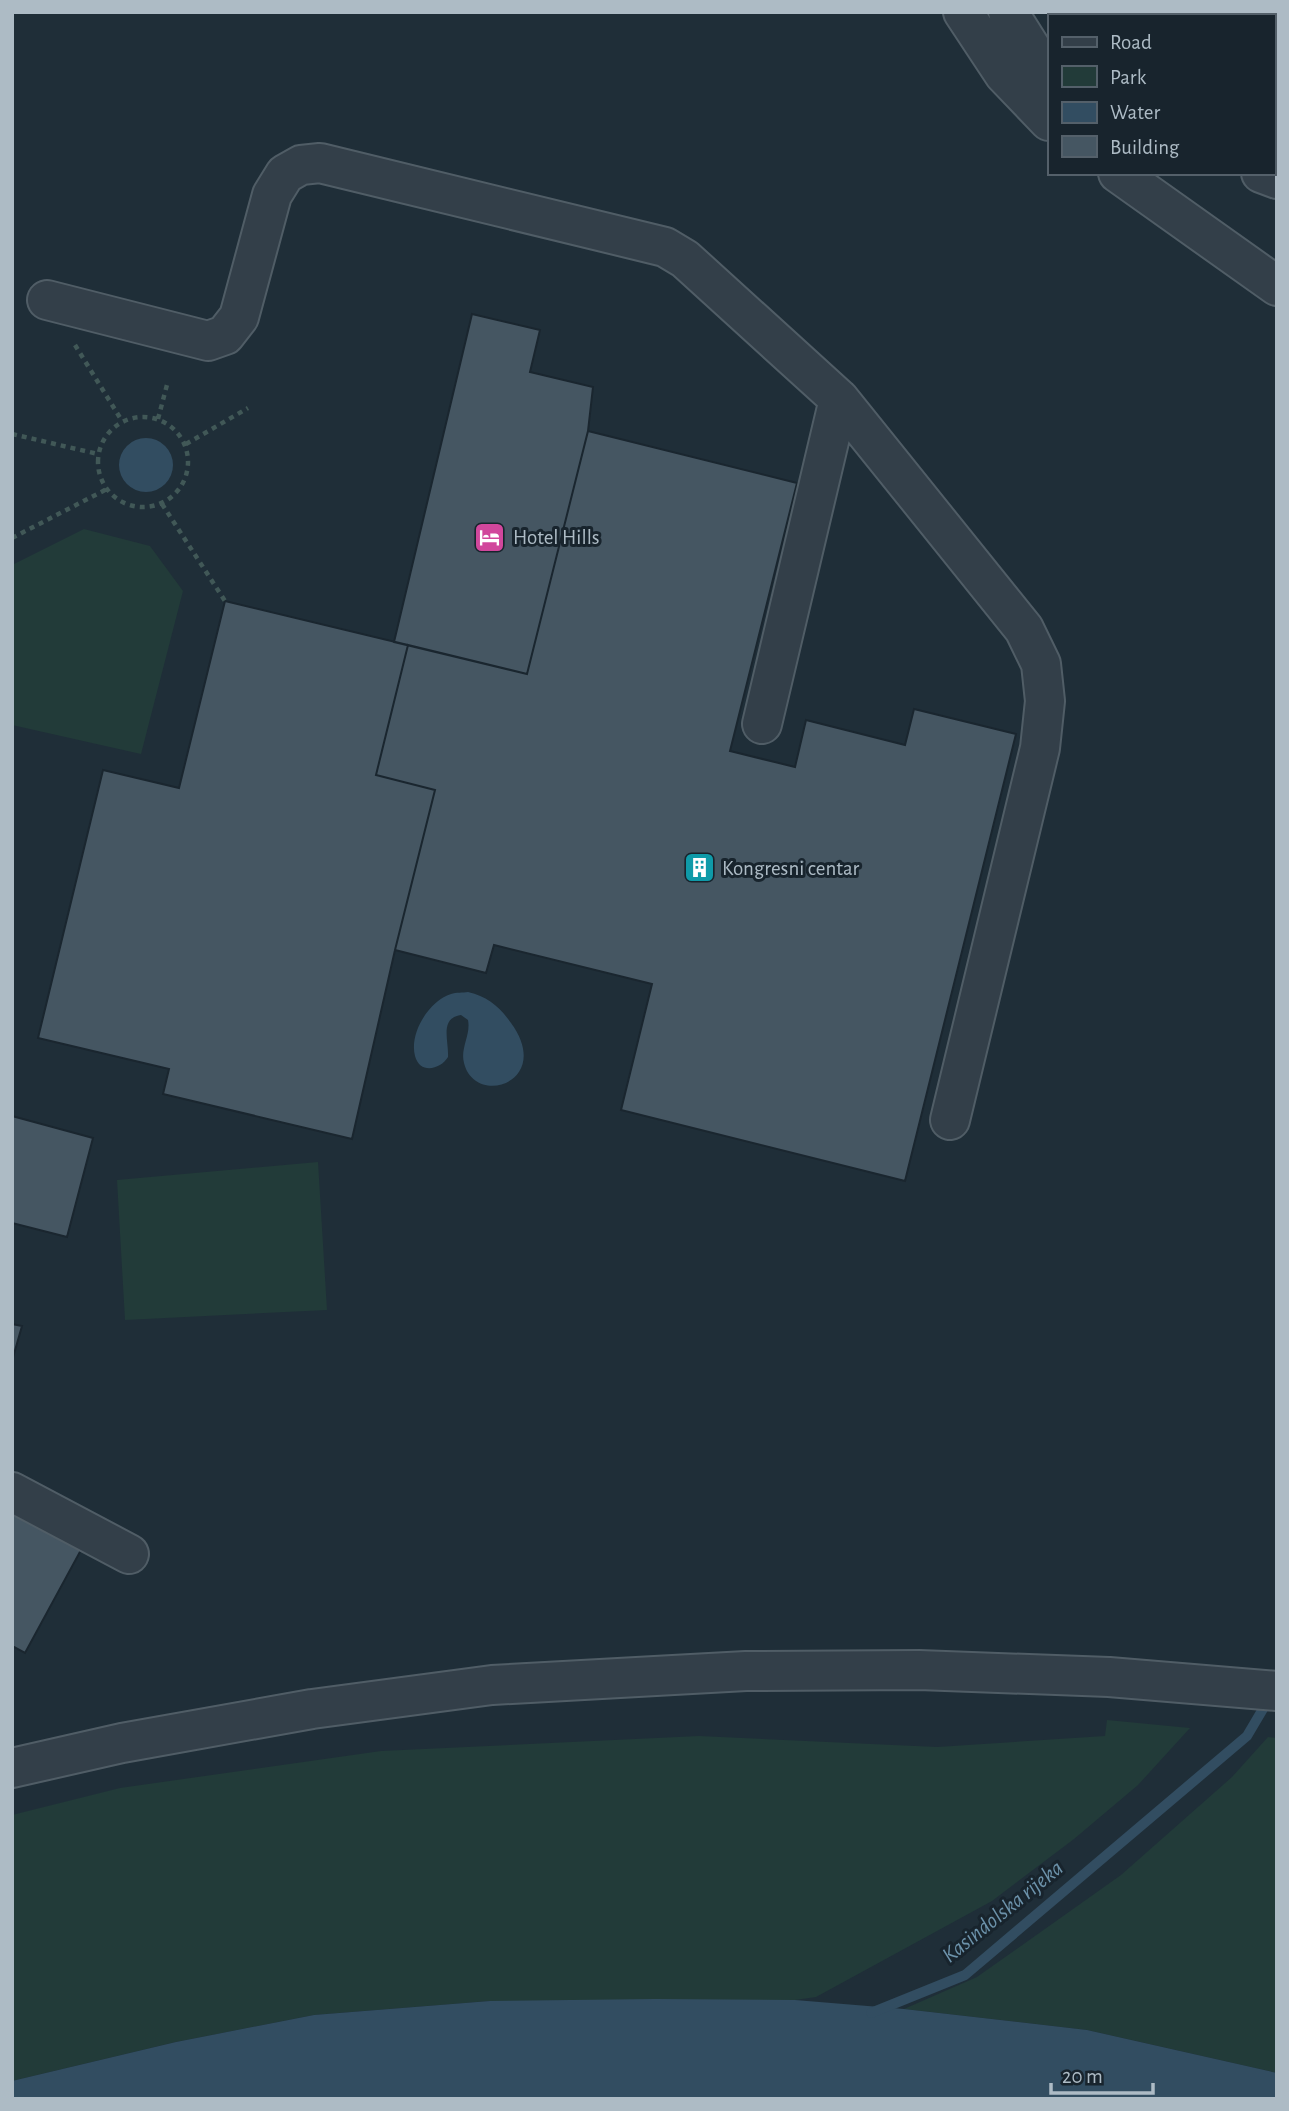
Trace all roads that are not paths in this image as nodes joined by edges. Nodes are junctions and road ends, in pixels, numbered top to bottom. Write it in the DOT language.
graph roads {
  1 [pos="963,12"];
  2 [pos="1008,12"];
  3 [pos="1048,75"];
  4 [pos="1048,120"];
  5 [pos="1121,175"];
  6 [pos="1277,286"];
  7 [pos="47,300"];
  8 [pos="839,399"];
  9 [pos="762,724"];
  10 [pos="950,1120"];
  11 [pos="12,1492"];
  12 [pos="129,1554"];
  13 [pos="1277,1691"];
  14 [pos="12,1768"];
  1 -- 4 [label="street"];
  2 -- 3 [label="street"];
  5 -- 6 [label="street"];
  7 -- 8 [label="street"];
  8 -- 9 [label="street"];
  8 -- 10 [label="street"];
  11 -- 12 [label="street"];
  13 -- 14 [label="street"];
}
